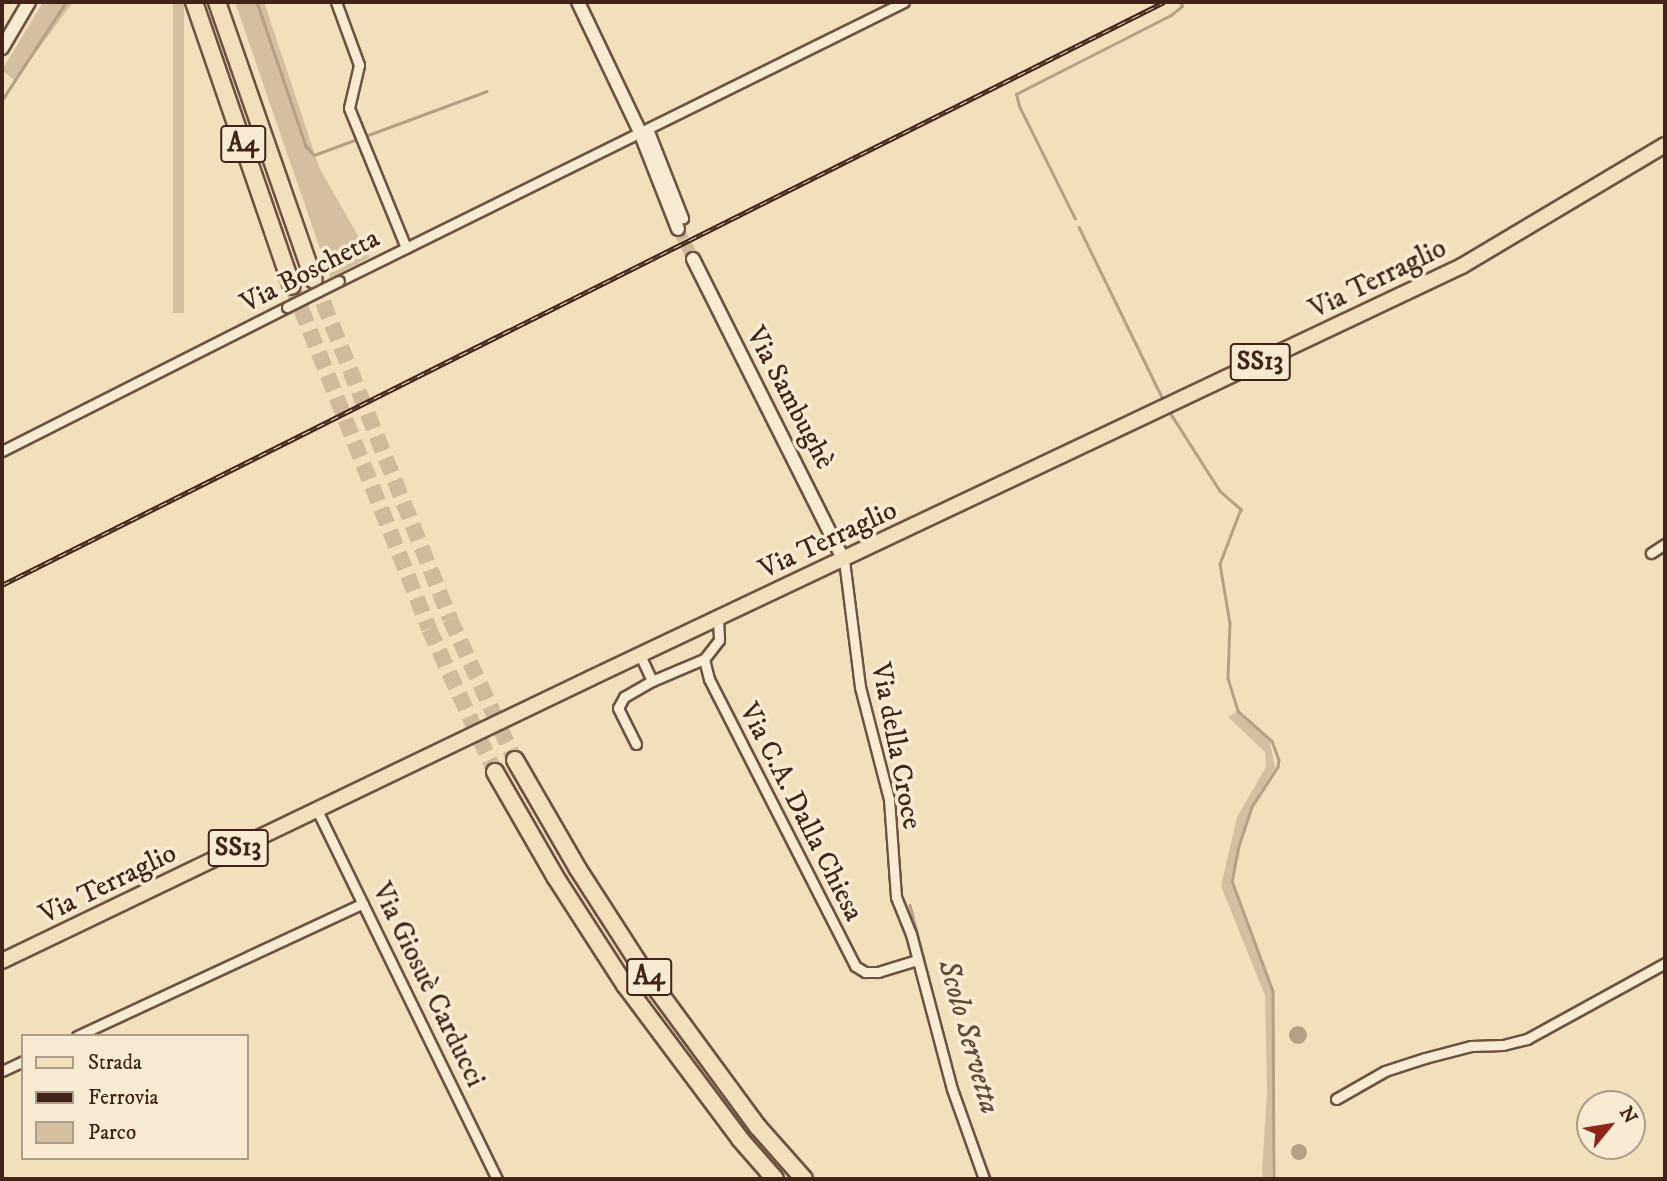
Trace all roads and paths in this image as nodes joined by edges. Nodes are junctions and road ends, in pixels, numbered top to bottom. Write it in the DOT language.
graph roads {
  1 [pos="29,2"];
  2 [pos="194,2"];
  3 [pos="217,2"];
  4 [pos="337,2"];
  5 [pos="578,2"];
  6 [pos="904,2"];
  7 [pos="2,48"];
  8 [pos="644,131"];
  9 [pos="1665,145"];
  10 [pos="680,223"];
  11 [pos="406,248"];
  12 [pos="693,259"];
  13 [pos="314,280"];
  14 [pos="292,286"];
  15 [pos="2,451"];
  16 [pos="1665,544"];
  17 [pos="1651,553"];
  18 [pos="844,560"];
  19 [pos="718,619"];
  20 [pos="640,655"];
  21 [pos="704,659"];
  22 [pos="652,681"];
  23 [pos="636,744"];
  24 [pos="516,761"];
  25 [pos="495,772"];
  26 [pos="317,810"];
  27 [pos="363,903"];
  28 [pos="918,960"];
  29 [pos="2,961"];
  30 [pos="1665,963"];
  31 [pos="81,1034"];
  32 [pos="21,1062"];
  33 [pos="2,1071"];
  34 [pos="1336,1099"];
  35 [pos="497,1179"];
  36 [pos="775,1179"];
  37 [pos="804,1179"];
  38 [pos="984,1179"];
  1 -- 7 [label="street"];
  2 -- 14 [label="highway, A4"];
  3 -- 13 [label="highway, A4"];
  4 -- 11 [label="street"];
  5 -- 8 [label="street"];
  6 -- 8 [label="street, Via Boschetta"];
  8 -- 10 [label="street"];
  8 -- 11 [label="street, Via Boschetta"];
  9 -- 18 [label="main road, Via Terraglio / SS13"];
  11 -- 15 [label="street, Via Boschetta, bridge"];
  12 -- 18 [label="street, Via Sambughè"];
  16 -- 17 [label="street"];
  18 -- 19 [label="main road, Via Terraglio / SS13"];
  18 -- 28 [label="street, Via della Croce"];
  19 -- 20 [label="main road, Via Terraglio / SS13"];
  19 -- 21 [label="street"];
  20 -- 22 [label="street"];
  20 -- 26 [label="main road, Via Terraglio / SS13"];
  21 -- 22 [label="street"];
  21 -- 28 [label="street, Via C.A. Dalla Chiesa"];
  22 -- 23 [label="street"];
  24 -- 37 [label="highway, A4"];
  25 -- 36 [label="highway, A4"];
  26 -- 27 [label="street, Via Giosuè Carducci"];
  26 -- 29 [label="main road, Via Terraglio / SS13"];
  27 -- 31 [label="street"];
  27 -- 35 [label="street, Via Giosuè Carducci"];
  28 -- 38 [label="street, Via della Croce"];
  30 -- 34 [label="street"];
  32 -- 33 [label="street"];
}
